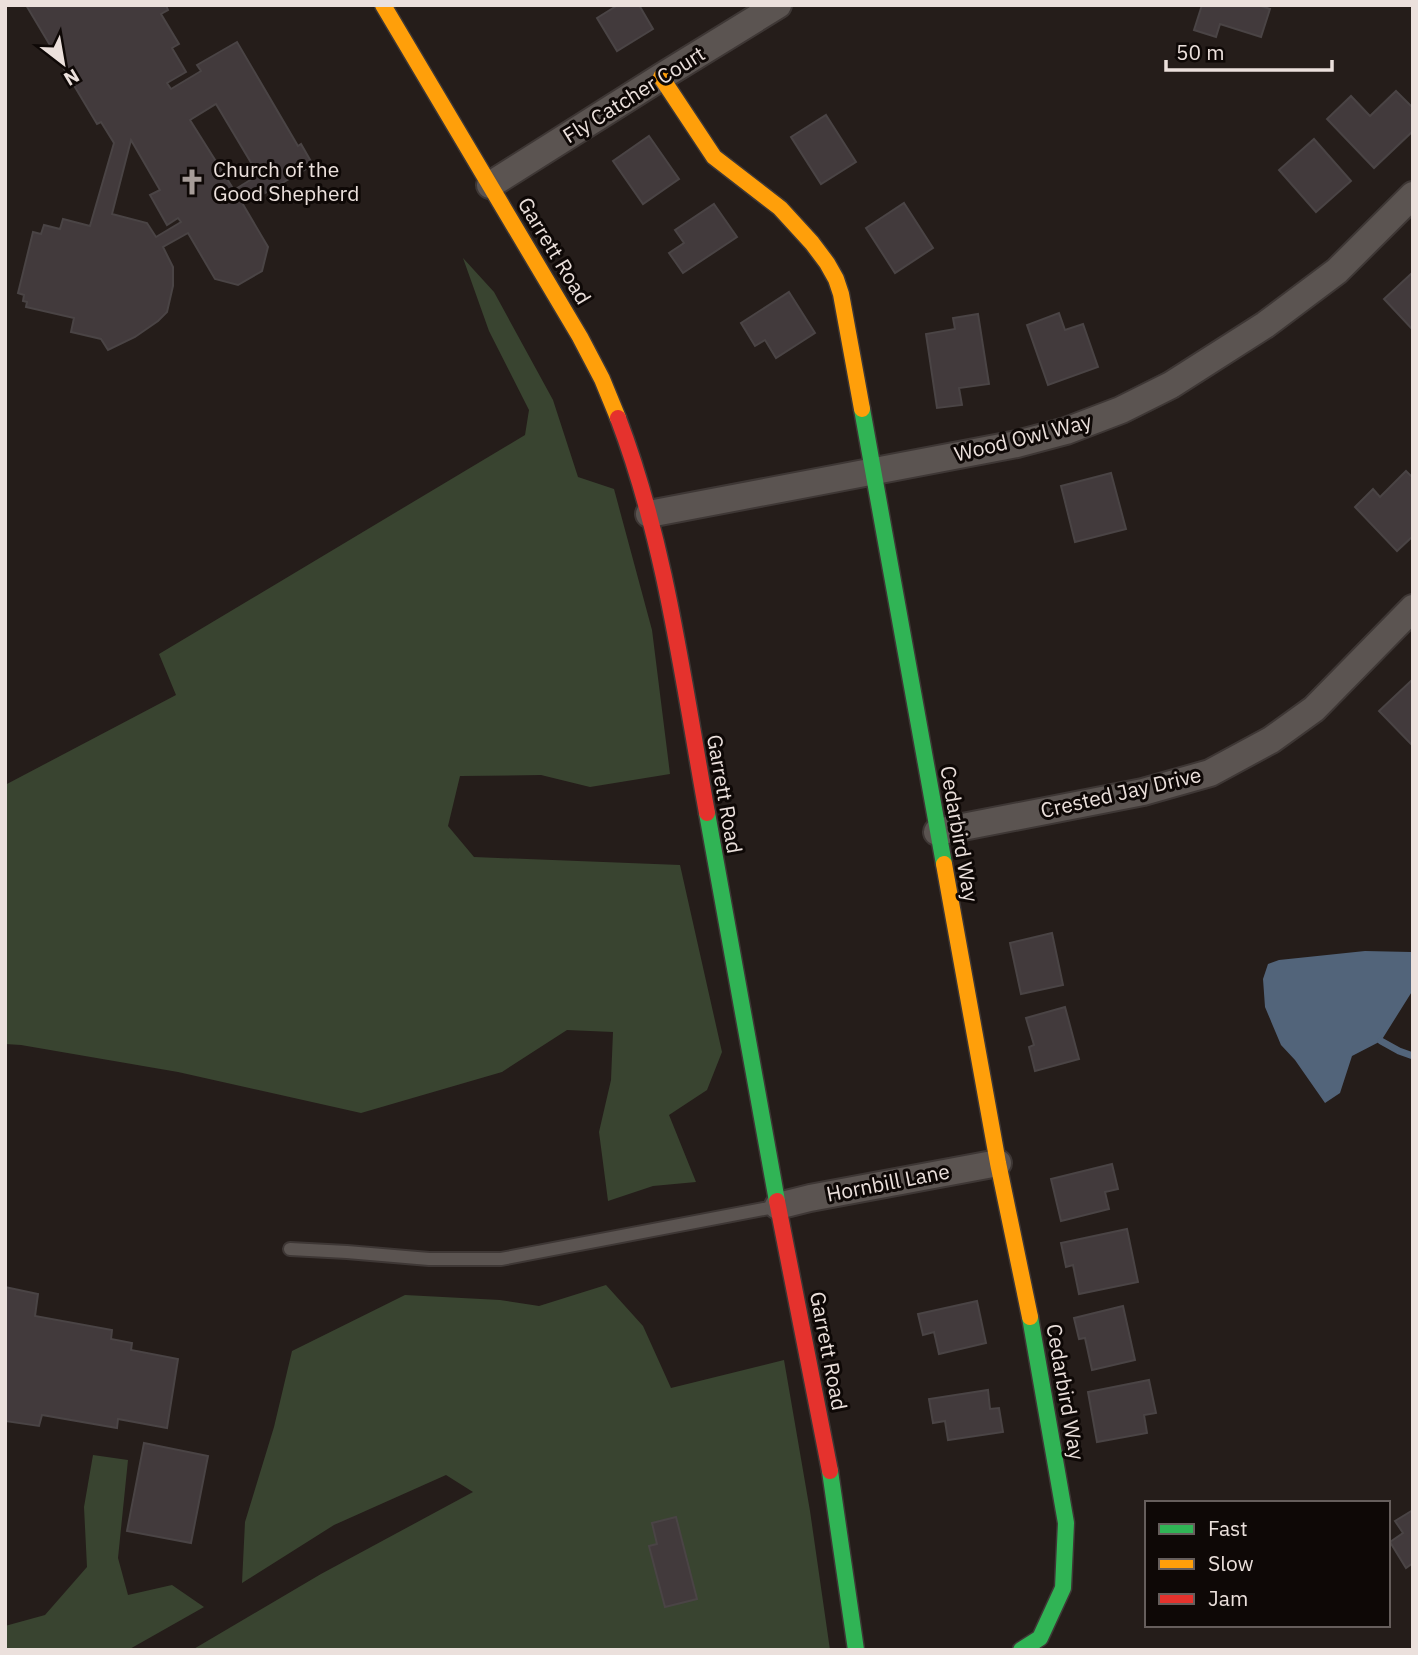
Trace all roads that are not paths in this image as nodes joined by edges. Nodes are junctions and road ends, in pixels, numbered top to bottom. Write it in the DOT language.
graph roads {
  1 [pos="383,5"];
  2 [pos="778,5"];
  3 [pos="661,77"];
  4 [pos="490,185"];
  5 [pos="1413,195"];
  6 [pos="872,471"];
  7 [pos="649,514"];
  8 [pos="1413,608"];
  9 [pos="937,832"];
  10 [pos="998,1163"];
  11 [pos="778,1206"];
  12 [pos="290,1249"];
  13 [pos="856,1650"];
  14 [pos="1021,1650"];
  1 -- 4 [label="street, Garrett Road"];
  2 -- 3 [label="street, Fly Catcher Court"];
  3 -- 4 [label="street, Fly Catcher Court"];
  3 -- 6 [label="street, Cedarbird Way"];
  4 -- 7 [label="street, Garrett Road"];
  5 -- 6 [label="street, Wood Owl Way"];
  6 -- 7 [label="street, Wood Owl Way"];
  6 -- 9 [label="street, Cedarbird Way"];
  7 -- 11 [label="street, Garrett Road"];
  8 -- 9 [label="street, Crested Jay Drive"];
  9 -- 10 [label="street, Cedarbird Way"];
  10 -- 11 [label="street, Hornbill Lane"];
  10 -- 14 [label="street, Cedarbird Way"];
  11 -- 12 [label="lane"];
  11 -- 13 [label="street, Garrett Road"];
}
